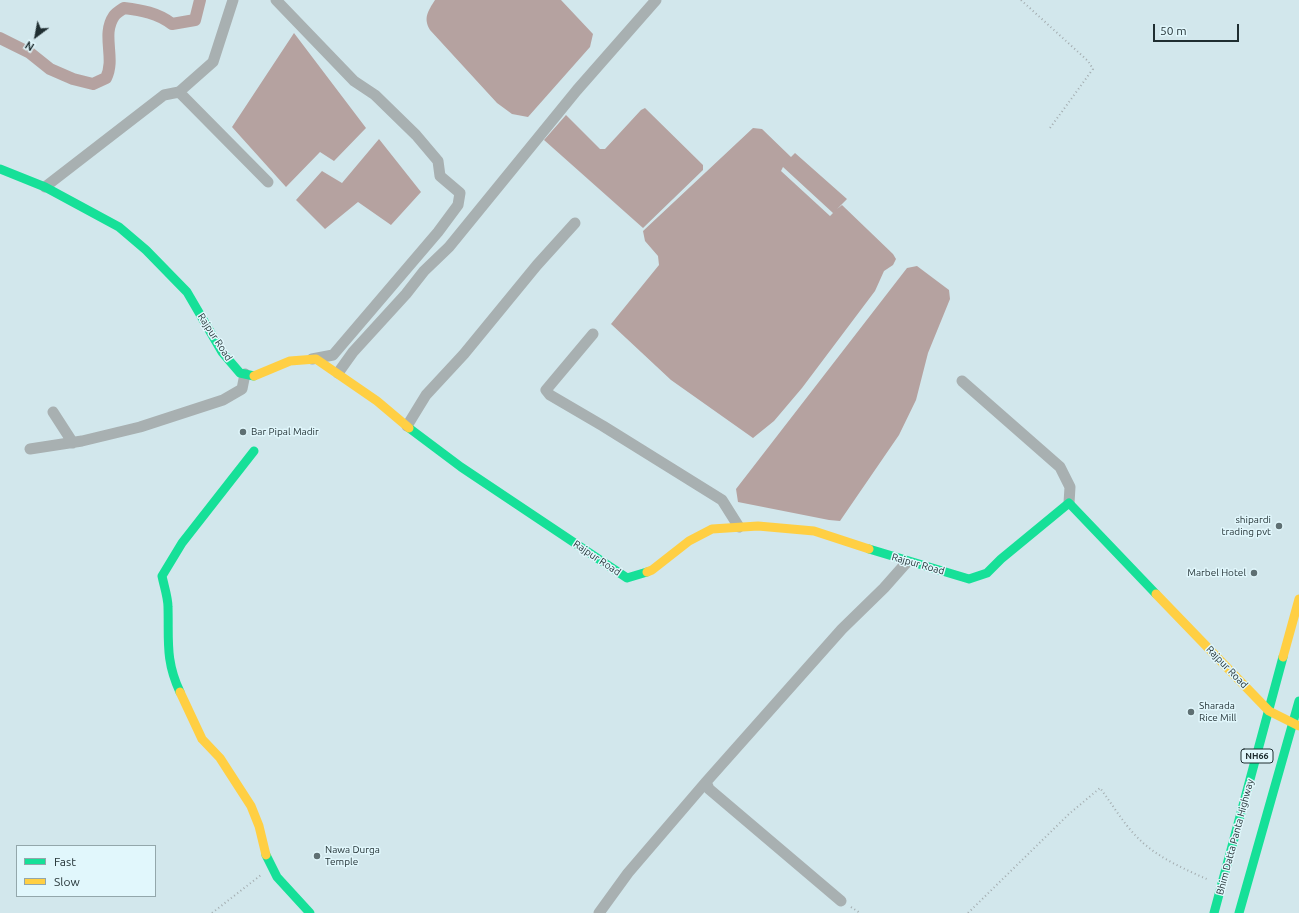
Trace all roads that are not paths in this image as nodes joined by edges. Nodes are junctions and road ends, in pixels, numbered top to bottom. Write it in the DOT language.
graph roads {
  1 [pos="233,0"];
  2 [pos="276,0"];
  3 [pos="656,0"];
  4 [pos="179,92"];
  5 [pos="0,169"];
  6 [pos="268,182"];
  7 [pos="45,187"];
  8 [pos="575,224"];
  9 [pos="593,334"];
  10 [pos="307,360"];
  11 [pos="246,374"];
  12 [pos="338,374"];
  13 [pos="962,381"];
  14 [pos="53,412"];
  15 [pos="407,426"];
  16 [pos="73,443"];
  17 [pos="30,449"];
  18 [pos="254,451"];
  19 [pos="1069,503"];
  20 [pos="739,527"];
  21 [pos="907,562"];
  22 [pos="1299,599"];
  23 [pos="1299,701"];
  24 [pos="1269,711"];
  25 [pos="1296,724"];
  26 [pos="706,782"];
  27 [pos="841,900"];
  28 [pos="310,913"];
  29 [pos="600,913"];
  30 [pos="1214,913"];
  31 [pos="1239,913"];
  1 -- 4 [label="street"];
  2 -- 10 [label="street"];
  3 -- 12 [label="street"];
  4 -- 6 [label="street"];
  4 -- 7 [label="street"];
  5 -- 7 [label="main road, Rajpur Road"];
  7 -- 11 [label="main road, Rajpur Road"];
  8 -- 15 [label="street"];
  9 -- 20 [label="street"];
  10 -- 11 [label="main road, Rajpur Road"];
  10 -- 12 [label="main road, Rajpur Road"];
  11 -- 16 [label="street"];
  12 -- 15 [label="main road, Rajpur Road"];
  13 -- 19 [label="street"];
  14 -- 16 [label="street"];
  15 -- 20 [label="main road, Rajpur Road"];
  16 -- 17 [label="street"];
  18 -- 28 [label="main road"];
  19 -- 21 [label="main road, Rajpur Road"];
  19 -- 24 [label="main road, Rajpur Road"];
  20 -- 21 [label="main road, Rajpur Road"];
  21 -- 26 [label="street"];
  22 -- 24 [label="main road, Bhim Datta Panta Highway / NH66"];
  23 -- 25 [label="main road, NH66"];
  24 -- 25 [label="main road, Rajpur Road"];
  24 -- 30 [label="main road, Bhim Datta Panta Highway / NH66"];
  25 -- 31 [label="main road, NH66"];
  26 -- 27 [label="street"];
  26 -- 29 [label="street"];
}
